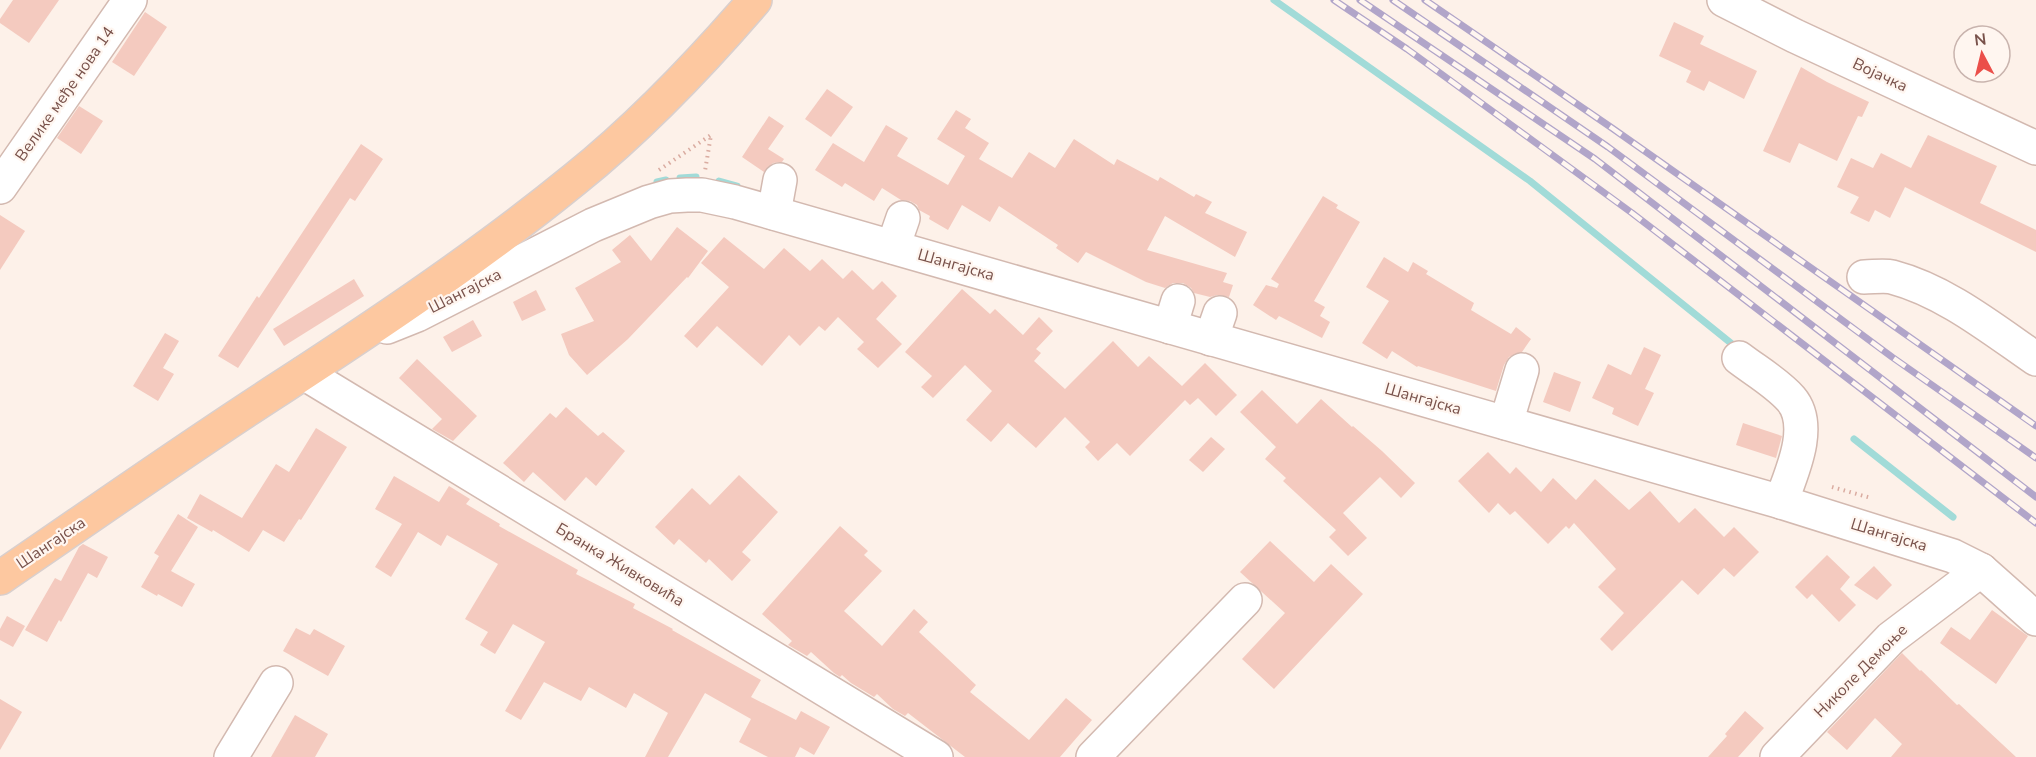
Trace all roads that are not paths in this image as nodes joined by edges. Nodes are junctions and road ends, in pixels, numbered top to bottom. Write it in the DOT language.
graph roads {
  1 [pos="130,0"];
  2 [pos="755,0"];
  3 [pos="1724,0"];
  4 [pos="2036,148"];
  5 [pos="780,180"];
  6 [pos="0,187"];
  7 [pos="774,213"];
  8 [pos="1864,277"];
  9 [pos="357,337"];
  10 [pos="1739,358"];
  11 [pos="2036,358"];
  12 [pos="1522,370"];
  13 [pos="304,373"];
  14 [pos="1506,423"];
  15 [pos="1781,502"];
  16 [pos="1981,570"];
  17 [pos="0,578"];
  18 [pos="1245,600"];
  19 [pos="2036,618"];
  20 [pos="276,683"];
  21 [pos="231,757"];
  22 [pos="936,757"];
  23 [pos="1093,757"];
  24 [pos="1778,757"];
  1 -- 6 [label="street, Велике међе нова 14"];
  2 -- 9 [label="main road"];
  3 -- 4 [label="street, Војачка"];
  5 -- 7 [label="street"];
  7 -- 9 [label="street, Шангајска"];
  7 -- 14 [label="street, Шангајска"];
  8 -- 11 [label="street"];
  9 -- 13 [label="main road, Шангајска"];
  10 -- 15 [label="street"];
  12 -- 14 [label="street"];
  13 -- 17 [label="main road, Шангајска"];
  13 -- 22 [label="street, Бранка Живковића"];
  14 -- 15 [label="street, Шангајска"];
  15 -- 16 [label="street, Шангајска"];
  16 -- 19 [label="street, Шангајска"];
  16 -- 24 [label="street, Николе Демоње"];
  18 -- 23 [label="street"];
  20 -- 21 [label="street"];
}
